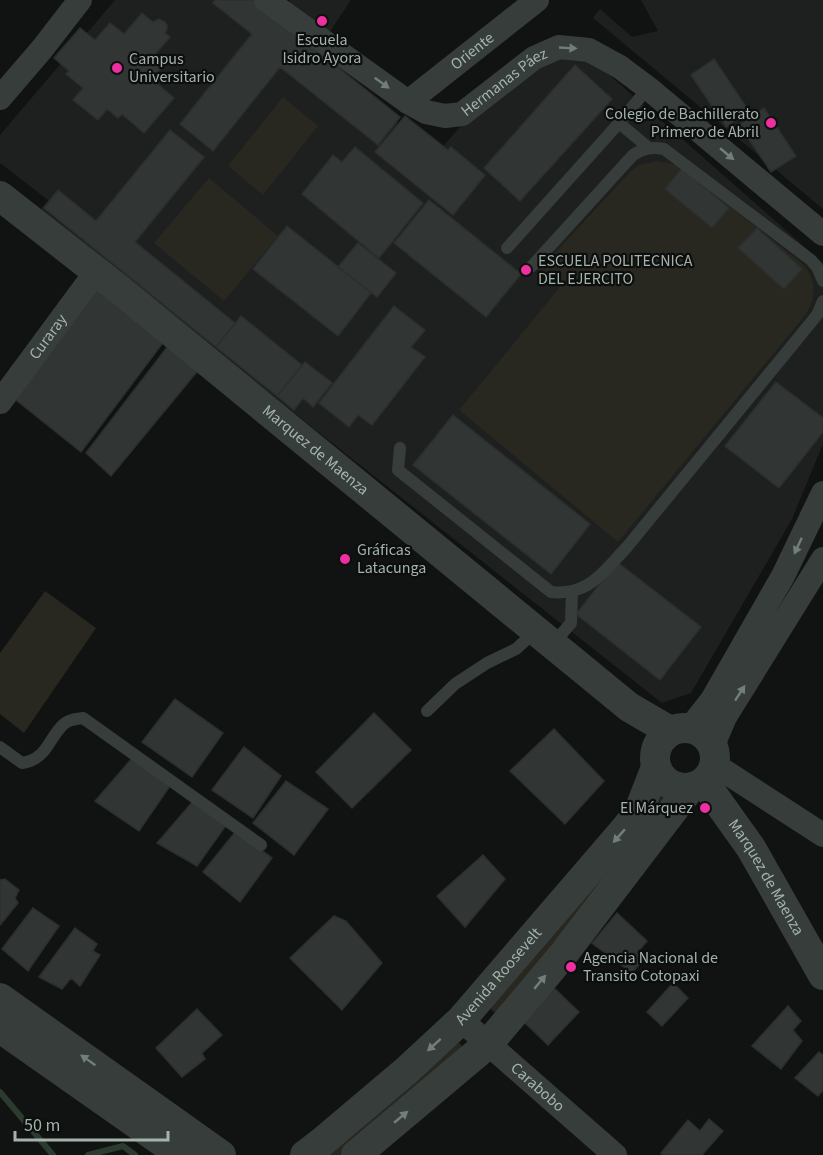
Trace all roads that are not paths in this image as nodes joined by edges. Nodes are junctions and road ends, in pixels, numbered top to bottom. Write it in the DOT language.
graph roads {
  1 [pos="80,0"];
  2 [pos="266,0"];
  3 [pos="537,0"];
  4 [pos="648,88"];
  5 [pos="0,98"];
  6 [pos="408,102"];
  7 [pos="619,123"];
  8 [pos="649,148"];
  9 [pos="0,196"];
  10 [pos="823,234"];
  11 [pos="507,248"];
  12 [pos="532,266"];
  13 [pos="96,272"];
  14 [pos="823,281"];
  15 [pos="823,301"];
  16 [pos="0,402"];
  17 [pos="400,448"];
  18 [pos="823,493"];
  19 [pos="823,559"];
  20 [pos="572,592"];
  21 [pos="544,638"];
  22 [pos="426,711"];
  23 [pos="0,747"];
  24 [pos="687,756"];
  25 [pos="823,835"];
  26 [pos="261,845"];
  27 [pos="823,975"];
  28 [pos="0,998"];
  29 [pos="461,1020"];
  30 [pos="0,1028"];
  31 [pos="488,1044"];
  32 [pos="107,1089"];
  33 [pos="181,1155"];
  34 [pos="221,1155"];
  35 [pos="305,1155"];
  36 [pos="356,1155"];
  37 [pos="615,1155"];
  1 -- 5 [label="street"];
  2 -- 6 [label="street, Hermanas Páez, one-way"];
  3 -- 6 [label="street, Oriente"];
  6 -- 4 [label="street, Hermanas Páez, one-way"];
  4 -- 7 [label="lane"];
  4 -- 10 [label="street, Hermanas Páez, one-way"];
  7 -- 8 [label="lane"];
  7 -- 11 [label="lane"];
  8 -- 12 [label="lane"];
  8 -- 14 [label="lane"];
  9 -- 13 [label="street, Marquez de Maenza"];
  13 -- 16 [label="street, Curaray"];
  13 -- 21 [label="street, Marquez de Maenza"];
  15 -- 20 [label="lane"];
  17 -- 20 [label="lane"];
  18 -- 24 [label="street, Avenida Roosevelt, one-way"];
  24 -- 19 [label="street, Avenida Roosevelt, one-way"];
  20 -- 21 [label="lane"];
  21 -- 22 [label="lane"];
  21 -- 24 [label="street, Marquez de Maenza"];
  23 -- 26 [label="lane"];
  24 -- 25 [label="street"];
  24 -- 27 [label="street, Marquez de Maenza"];
  24 -- 29 [label="street, Avenida Roosevelt, one-way"];
  31 -- 24 [label="street, Avenida Roosevelt, one-way"];
  32 -- 28 [label="street, one-way"];
  29 -- 31 [label="street, Carabobo"];
  29 -- 35 [label="street, Avenida Roosevelt, one-way"];
  30 -- 32 [label="street"];
  36 -- 31 [label="street, Avenida Roosevelt, one-way"];
  31 -- 37 [label="street, Carabobo"];
  32 -- 33 [label="street"];
  32 -- 34 [label="street"];
}
